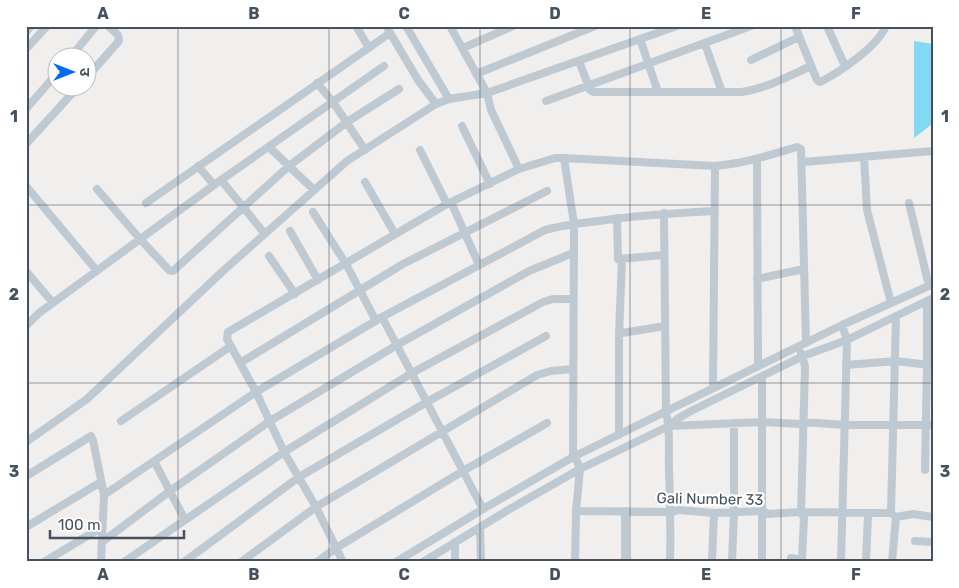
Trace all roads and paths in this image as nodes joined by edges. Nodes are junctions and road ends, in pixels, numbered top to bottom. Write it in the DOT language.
graph roads {
  1 [pos="31,26"];
  2 [pos="47,26"];
  3 [pos="96,26"];
  4 [pos="108,26"];
  5 [pos="356,26"];
  6 [pos="406,26"];
  7 [pos="450,26"];
  8 [pos="513,26"];
  9 [pos="595,26"];
  10 [pos="677,26"];
  11 [pos="751,26"];
  12 [pos="795,26"];
  13 [pos="827,26"];
  14 [pos="886,26"];
  15 [pos="388,30"];
  16 [pos="26,32"];
  17 [pos="799,37"];
  18 [pos="640,39"];
  19 [pos="705,44"];
  20 [pos="78,48"];
  21 [pos="368,48"];
  22 [pos="463,48"];
  23 [pos="26,50"];
  24 [pos="751,60"];
  25 [pos="579,61"];
  26 [pos="649,64"];
  27 [pos="98,65"];
  28 [pos="384,66"];
  29 [pos="812,66"];
  30 [pos="845,66"];
  31 [pos="476,74"];
  32 [pos="48,83"];
  33 [pos="318,83"];
  34 [pos="588,86"];
  35 [pos="399,90"];
  36 [pos="658,92"];
  37 [pos="722,92"];
  38 [pos="487,95"];
  39 [pos="68,98"];
  40 [pos="449,99"];
  41 [pos="546,101"];
  42 [pos="333,102"];
  43 [pos="436,104"];
  44 [pos="26,108"];
  45 [pos="346,122"];
  46 [pos="462,126"];
  47 [pos="26,144"];
  48 [pos="269,147"];
  49 [pos="365,150"];
  50 [pos="420,150"];
  51 [pos="933,152"];
  52 [pos="864,157"];
  53 [pos="564,158"];
  54 [pos="757,159"];
  55 [pos="803,162"];
  56 [pos="198,166"];
  57 [pos="289,166"];
  58 [pos="716,166"];
  59 [pos="519,170"];
  60 [pos="221,180"];
  61 [pos="365,182"];
  62 [pos="490,184"];
  63 [pos="214,185"];
  64 [pos="26,186"];
  65 [pos="97,189"];
  66 [pos="314,190"];
  67 [pos="547,191"];
  68 [pos="146,202"];
  69 [pos="449,203"];
  70 [pos="909,204"];
  71 [pos="243,207"];
  72 [pos="715,211"];
  73 [pos="314,212"];
  74 [pos="664,213"];
  75 [pos="617,218"];
  76 [pos="574,224"];
  77 [pos="290,231"];
  78 [pos="464,233"];
  79 [pos="265,234"];
  80 [pos="395,234"];
  81 [pos="140,239"];
  82 [pos="573,253"];
  83 [pos="664,255"];
  84 [pos="269,256"];
  85 [pos="622,259"];
  86 [pos="346,264"];
  87 [pos="479,265"];
  88 [pos="804,269"];
  89 [pos="26,271"];
  90 [pos="97,271"];
  91 [pos="758,279"];
  92 [pos="318,280"];
  93 [pos="931,285"];
  94 [pos="360,290"];
  95 [pos="294,294"];
  96 [pos="572,300"];
  97 [pos="930,300"];
  98 [pos="53,303"];
  99 [pos="891,303"];
  100 [pos="896,316"];
  101 [pos="379,319"];
  102 [pos="28,321"];
  103 [pos="665,326"];
  104 [pos="845,332"];
  105 [pos="619,335"];
  106 [pos="546,336"];
  107 [pos="806,343"];
  108 [pos="397,345"];
  109 [pos="231,346"];
  110 [pos="800,352"];
  111 [pos="896,361"];
  112 [pos="240,363"];
  113 [pos="930,364"];
  114 [pos="846,365"];
  115 [pos="758,366"];
  116 [pos="573,369"];
  117 [pos="412,373"];
  118 [pos="762,377"];
  119 [pos="731,386"];
  120 [pos="256,392"];
  121 [pos="713,394"];
  122 [pos="427,402"];
  123 [pos="666,412"];
  124 [pos="121,421"];
  125 [pos="270,421"];
  126 [pos="763,422"];
  127 [pos="803,422"];
  128 [pos="547,423"];
  129 [pos="734,423"];
  130 [pos="894,424"];
  131 [pos="844,425"];
  132 [pos="929,425"];
  133 [pos="670,426"];
  134 [pos="442,431"];
  135 [pos="619,435"];
  136 [pos="26,442"];
  137 [pos="284,452"];
  138 [pos="154,461"];
  139 [pos="577,463"];
  140 [pos="925,470"];
  141 [pos="463,471"];
  142 [pos="28,475"];
  143 [pos="299,477"];
  144 [pos="101,482"];
  145 [pos="170,491"];
  146 [pos="104,496"];
  147 [pos="316,507"];
  148 [pos="483,509"];
  149 [pos="576,510"];
  150 [pos="764,511"];
  151 [pos="625,512"];
  152 [pos="671,512"];
  153 [pos="714,512"];
  154 [pos="734,512"];
  155 [pos="801,512"];
  156 [pos="842,512"];
  157 [pos="868,514"];
  158 [pos="894,515"];
  159 [pos="933,517"];
  160 [pos="185,520"];
  161 [pos="26,527"];
  162 [pos="102,527"];
  163 [pos="480,527"];
  164 [pos="102,542"];
  165 [pos="455,542"];
  166 [pos="915,542"];
  167 [pos="933,542"];
  168 [pos="336,548"];
  169 [pos="424,561"];
  170 [pos="44,562"];
  171 [pos="101,562"];
  172 [pos="124,562"];
  173 [pos="184,562"];
  174 [pos="241,562"];
  175 [pos="317,562"];
  176 [pos="343,562"];
  177 [pos="396,562"];
  178 [pos="455,562"];
  179 [pos="481,562"];
  180 [pos="575,562"];
  181 [pos="625,562"];
  182 [pos="670,562"];
  183 [pos="712,562"];
  184 [pos="732,562"];
  185 [pos="762,562"];
  186 [pos="791,562"];
  187 [pos="841,562"];
  188 [pos="866,562"];
  189 [pos="892,562"];
  1 -- 16 [label="street"];
  2 -- 23 [label="street"];
  3 -- 20 [label="street"];
  4 -- 27 [label="street"];
  5 -- 21 [label="street"];
  6 -- 40 [label="street"];
  7 -- 22 [label="street"];
  8 -- 22 [label="street"];
  9 -- 31 [label="street"];
  10 -- 18 [label="street"];
  11 -- 19 [label="street"];
  12 -- 17 [label="street"];
  13 -- 30 [label="street"];
  14 -- 30 [label="street"];
  15 -- 21 [label="street"];
  15 -- 43 [label="street"];
  17 -- 24 [label="street"];
  17 -- 29 [label="street"];
  18 -- 25 [label="street"];
  18 -- 26 [label="street"];
  19 -- 26 [label="street"];
  19 -- 37 [label="street"];
  21 -- 33 [label="street"];
  22 -- 31 [label="street"];
  25 -- 34 [label="street"];
  25 -- 38 [label="street"];
  26 -- 34 [label="street"];
  26 -- 36 [label="street"];
  28 -- 42 [label="street"];
  29 -- 30 [label="street"];
  29 -- 37 [label="street"];
  31 -- 38 [label="street"];
  32 -- 44 [label="street"];
  33 -- 42 [label="street"];
  33 -- 56 [label="street"];
  34 -- 36 [label="street"];
  34 -- 41 [label="street"];
  35 -- 45 [label="street"];
  36 -- 37 [label="street"];
  38 -- 40 [label="street"];
  38 -- 59 [label="street"];
  39 -- 47 [label="street"];
  40 -- 43 [label="street"];
  42 -- 45 [label="street"];
  42 -- 48 [label="street"];
  43 -- 49 [label="street"];
  45 -- 49 [label="street"];
  45 -- 57 [label="street"];
  46 -- 62 [label="street"];
  48 -- 57 [label="street"];
  48 -- 60 [label="street"];
  49 -- 66 [label="street"];
  50 -- 69 [label="street"];
  51 -- 52 [label="street"];
  52 -- 55 [label="street"];
  52 -- 99 [label="street"];
  53 -- 58 [label="street"];
  53 -- 59 [label="street"];
  53 -- 76 [label="street"];
  54 -- 55 [label="street"];
  54 -- 58 [label="street"];
  54 -- 91 [label="street"];
  55 -- 88 [label="street"];
  56 -- 63 [label="street"];
  56 -- 68 [label="street"];
  57 -- 66 [label="street"];
  57 -- 71 [label="street"];
  58 -- 72 [label="street"];
  59 -- 62 [label="street"];
  60 -- 63 [label="street"];
  60 -- 71 [label="street"];
  61 -- 80 [label="street"];
  62 -- 69 [label="street"];
  63 -- 81 [label="street"];
  64 -- 90 [label="street"];
  65 -- 81 [label="street"];
  66 -- 79 [label="street"];
  67 -- 78 [label="street"];
  69 -- 78 [label="street"];
  69 -- 80 [label="street"];
  70 -- 93 [label="street"];
  71 -- 79 [label="street"];
  71 -- 81 [label="street"];
  72 -- 74 [label="street"];
  72 -- 121 [label="street"];
  73 -- 86 [label="street"];
  74 -- 75 [label="street"];
  74 -- 83 [label="street"];
  75 -- 76 [label="street"];
  75 -- 85 [label="street"];
  76 -- 82 [label="street"];
  76 -- 87 [label="street"];
  77 -- 92 [label="street"];
  78 -- 87 [label="street"];
  78 -- 94 [label="street"];
  79 -- 136 [label="street"];
  80 -- 86 [label="street"];
  81 -- 90 [label="street"];
  82 -- 96 [label="street"];
  82 -- 108 [label="street"];
  83 -- 85 [label="street"];
  83 -- 103 [label="street"];
  84 -- 95 [label="street"];
  85 -- 105 [label="street"];
  86 -- 92 [label="street"];
  86 -- 94 [label="street"];
  87 -- 101 [label="street"];
  88 -- 91 [label="street"];
  88 -- 107 [label="street"];
  89 -- 98 [label="street"];
  90 -- 98 [label="street"];
  91 -- 115 [label="street"];
  92 -- 95 [label="street"];
  93 -- 99 [label="street"];
  94 -- 101 [label="street"];
  94 -- 112 [label="street"];
  95 -- 109 [label="street"];
  96 -- 116 [label="street"];
  96 -- 117 [label="street"];
  97 -- 100 [label="street"];
  97 -- 113 [label="street"];
  98 -- 102 [label="street"];
  99 -- 104 [label="street"];
  100 -- 104 [label="street"];
  100 -- 111 [label="street"];
  101 -- 108 [label="street"];
  101 -- 120 [label="street"];
  103 -- 105 [label="street"];
  103 -- 123 [label="street"];
  104 -- 107 [label="street"];
  104 -- 110 [label="street"];
  104 -- 114 [label="street"];
  105 -- 135 [label="street"];
  106 -- 122 [label="street"];
  107 -- 110 [label="street"];
  108 -- 117 [label="street"];
  108 -- 125 [label="street"];
  109 -- 112 [label="street"];
  109 -- 124 [label="street"];
  110 -- 115 [label="street"];
  110 -- 118 [label="street"];
  110 -- 127 [label="street"];
  111 -- 113 [label="street"];
  111 -- 114 [label="street"];
  111 -- 130 [label="street"];
  112 -- 120 [label="street"];
  113 -- 132 [label="street"];
  114 -- 131 [label="street"];
  115 -- 119 [label="street"];
  116 -- 134 [label="street"];
  116 -- 139 [label="street"];
  117 -- 122 [label="street"];
  117 -- 137 [label="street"];
  118 -- 119 [label="street"];
  118 -- 126 [label="street"];
  119 -- 121 [label="street"];
  119 -- 121 [label="street"];
  120 -- 125 [label="street"];
  120 -- 138 [label="street"];
  121 -- 123 [label="street"];
  121 -- 133 [label="street"];
  122 -- 134 [label="street"];
  122 -- 143 [label="street"];
  123 -- 133 [label="street"];
  123 -- 135 [label="street"];
  125 -- 137 [label="street"];
  125 -- 145 [label="street"];
  126 -- 127 [label="street"];
  126 -- 129 [label="street"];
  126 -- 150 [label="street"];
  127 -- 131 [label="street"];
  127 -- 155 [label="street"];
  128 -- 141 [label="street"];
  129 -- 133 [label="street"];
  129 -- 154 [label="street"];
  130 -- 131 [label="street"];
  130 -- 132 [label="street"];
  130 -- 158 [label="street"];
  131 -- 156 [label="street"];
  132 -- 140 [label="street"];
  133 -- 139 [label="street"];
  133 -- 152 [label="street"];
  134 -- 141 [label="street"];
  134 -- 147 [label="street"];
  135 -- 139 [label="street"];
  137 -- 143 [label="street"];
  137 -- 160 [label="street"];
  138 -- 145 [label="street"];
  138 -- 146 [label="street"];
  139 -- 148 [label="street"];
  139 -- 149 [label="street"];
  139 -- 163 [label="street"];
  141 -- 148 [label="street"];
  141 -- 168 [label="street"];
  142 -- 144 [label="street"];
  143 -- 147 [label="street"];
  143 -- 173 [label="street"];
  144 -- 146 [label="street"];
  144 -- 161 [label="street"];
  145 -- 160 [label="street"];
  145 -- 164 [label="street"];
  146 -- 162 [label="street"];
  147 -- 168 [label="street"];
  147 -- 174 [label="street"];
  148 -- 177 [label="street"];
  149 -- 151 [label="street, Gali Number 33"];
  149 -- 180 [label="street"];
  150 -- 154 [label="street, Gali Number 33"];
  150 -- 155 [label="street, Gali Number 33"];
  150 -- 185 [label="street"];
  151 -- 152 [label="street, Gali Number 33"];
  151 -- 181 [label="street"];
  152 -- 153 [label="street, Gali Number 33"];
  152 -- 182 [label="street"];
  153 -- 154 [label="street, Gali Number 33"];
  153 -- 183 [label="street"];
  154 -- 184 [label="street"];
  155 -- 156 [label="street, Gali Number 33"];
  155 -- 186 [label="street"];
  156 -- 157 [label="street, Gali Number 33"];
  156 -- 187 [label="street"];
  157 -- 158 [label="street, Gali Number 33"];
  157 -- 188 [label="street"];
  158 -- 159 [label="street, Gali Number 33"];
  158 -- 189 [label="street"];
  160 -- 172 [label="street"];
  162 -- 164 [label="street"];
  162 -- 170 [label="street"];
  163 -- 165 [label="street"];
  163 -- 179 [label="street"];
  164 -- 171 [label="street"];
  165 -- 169 [label="street"];
  165 -- 178 [label="street"];
  166 -- 167 [label="street"];
  168 -- 175 [label="street"];
  168 -- 176 [label="street"];
}
